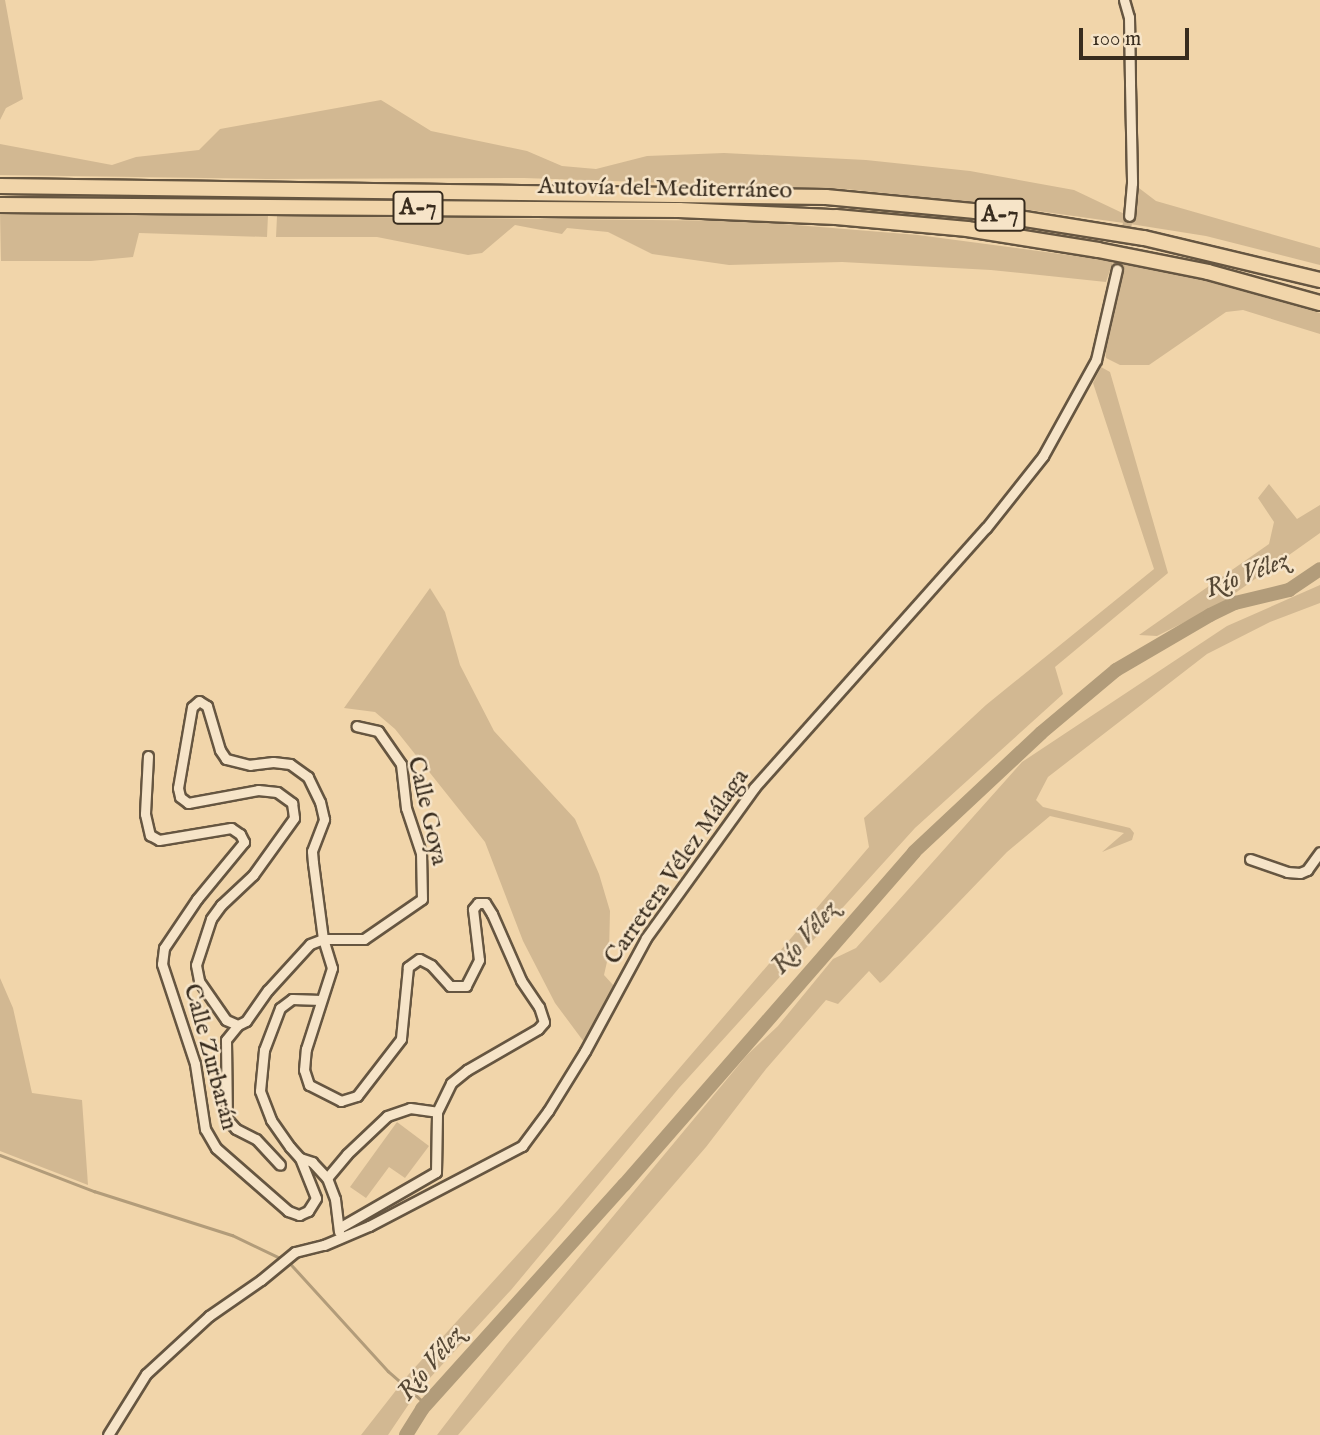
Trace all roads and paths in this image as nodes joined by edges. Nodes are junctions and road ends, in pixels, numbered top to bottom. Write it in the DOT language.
graph roads {
  1 [pos="1124,0"];
  2 [pos="0,186"];
  3 [pos="0,205"];
  4 [pos="1129,216"];
  5 [pos="1116,269"];
  6 [pos="1320,280"];
  7 [pos="1320,303"];
  8 [pos="357,726"];
  9 [pos="148,756"];
  10 [pos="1320,852"];
  11 [pos="1250,859"];
  12 [pos="323,939"];
  13 [pos="321,1000"];
  14 [pos="239,1025"];
  15 [pos="437,1112"];
  16 [pos="300,1157"];
  17 [pos="280,1166"];
  18 [pos="327,1178"];
  19 [pos="339,1228"];
  20 [pos="341,1239"];
  21 [pos="108,1435"];
  1 -- 4 [label="street"];
  2 -- 6 [label="highway, Autovía del Mediterráneo / A-7"];
  3 -- 7 [label="highway, Autovía del Mediterráneo / A-7"];
  5 -- 20 [label="street, Carretera Vélez Málaga"];
  8 -- 12 [label="street, Calle Goya"];
  9 -- 16 [label="street, Calle Zurbarán"];
  10 -- 11 [label="street"];
  12 -- 13 [label="street"];
  12 -- 14 [label="street"];
  12 -- 14 [label="street"];
  13 -- 15 [label="street"];
  13 -- 16 [label="street, Calle Zurbarán"];
  14 -- 17 [label="street"];
  15 -- 18 [label="street"];
  15 -- 19 [label="street"];
  16 -- 18 [label="street, Calle Zurbarán"];
  18 -- 19 [label="street"];
  19 -- 20 [label="street"];
  20 -- 21 [label="street, Carretera Vélez Málaga"];
}
